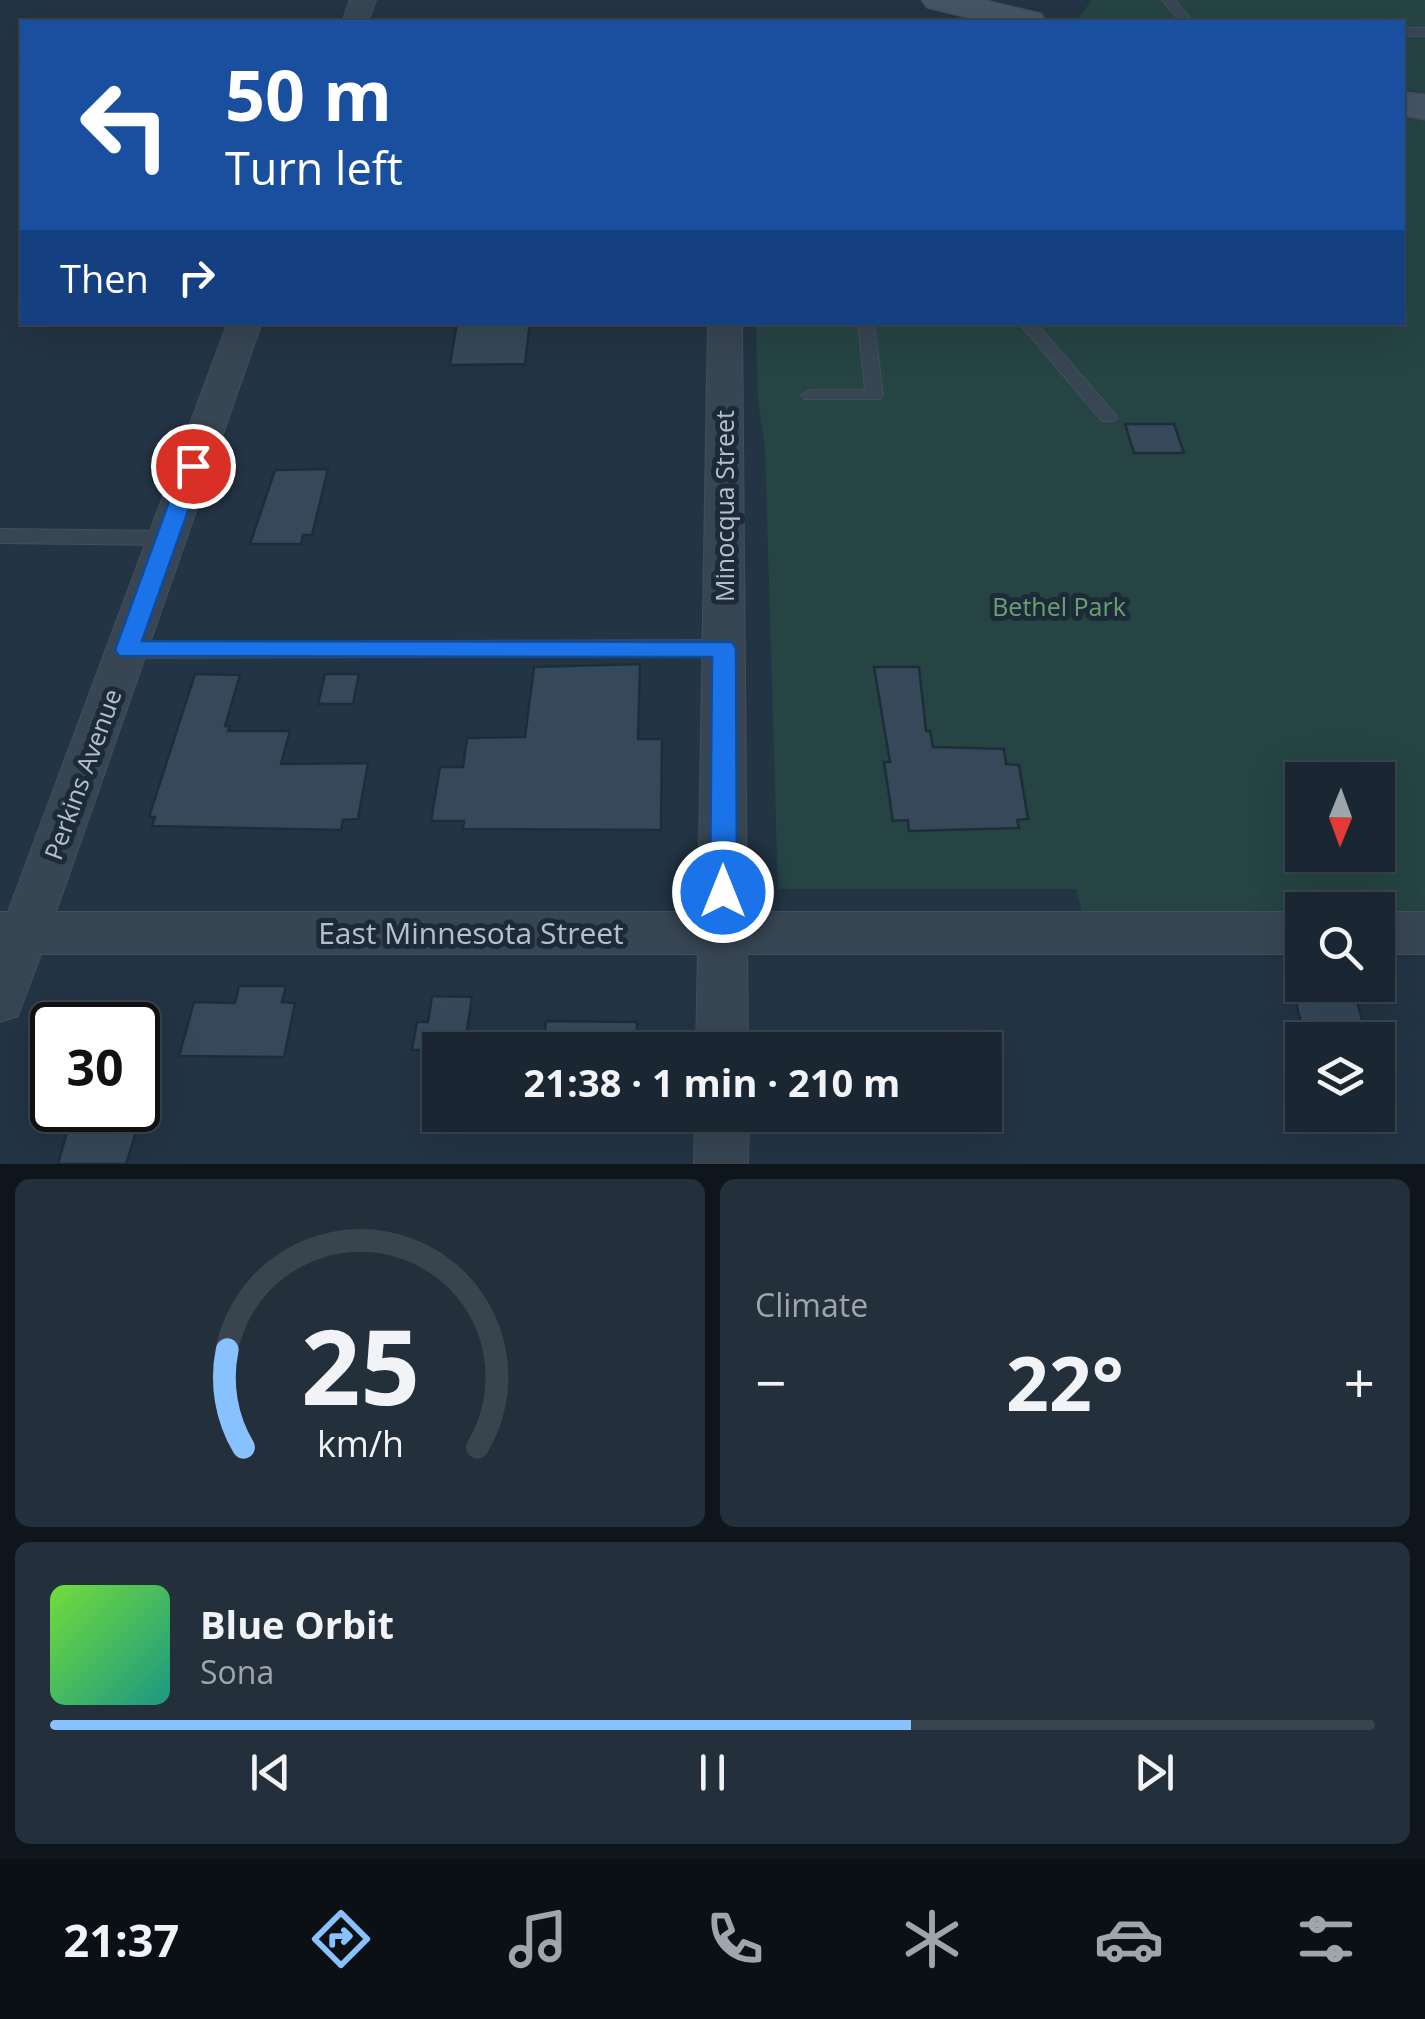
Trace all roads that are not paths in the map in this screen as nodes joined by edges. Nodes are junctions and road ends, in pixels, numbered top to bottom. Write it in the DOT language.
graph roads {
  1 [pos="938,0"];
  2 [pos="1168,0"];
  3 [pos="1020,20"];
  4 [pos="1185,20"];
  5 [pos="244,325"];
  6 [pos="725,325"];
  7 [pos="866,325"];
  8 [pos="1029,325"];
  9 [pos="810,394"];
  10 [pos="1108,417"];
  11 [pos="0,536"];
  12 [pos="167,538"];
  13 [pos="724,648"];
  14 [pos="127,650"];
  15 [pos="723,932"];
  16 [pos="12,933"];
  17 [pos="1285,933"];
  18 [pos="0,1000"];
  19 [pos="722,1032"];
  20 [pos="722,1132"];
  21 [pos="722,1164"];
  1 -- 3 [label="street"];
  2 -- 4 [label="lane"];
  5 -- 12 [label="street, Perkins Avenue"];
  6 -- 13 [label="street, Minocqua Street"];
  7 -- 9 [label="lane"];
  8 -- 10 [label="lane"];
  11 -- 12 [label="lane"];
  12 -- 14 [label="street, Perkins Avenue"];
  13 -- 14 [label="lane"];
  13 -- 15 [label="street, Minocqua Street"];
  14 -- 16 [label="street, Perkins Avenue"];
  15 -- 16 [label="street, East Minnesota Street"];
  15 -- 17 [label="street, East Minnesota Street"];
  15 -- 19 [label="street, Minocqua Street"];
  16 -- 18 [label="street, Perkins Avenue"];
  20 -- 21 [label="street"];
}
